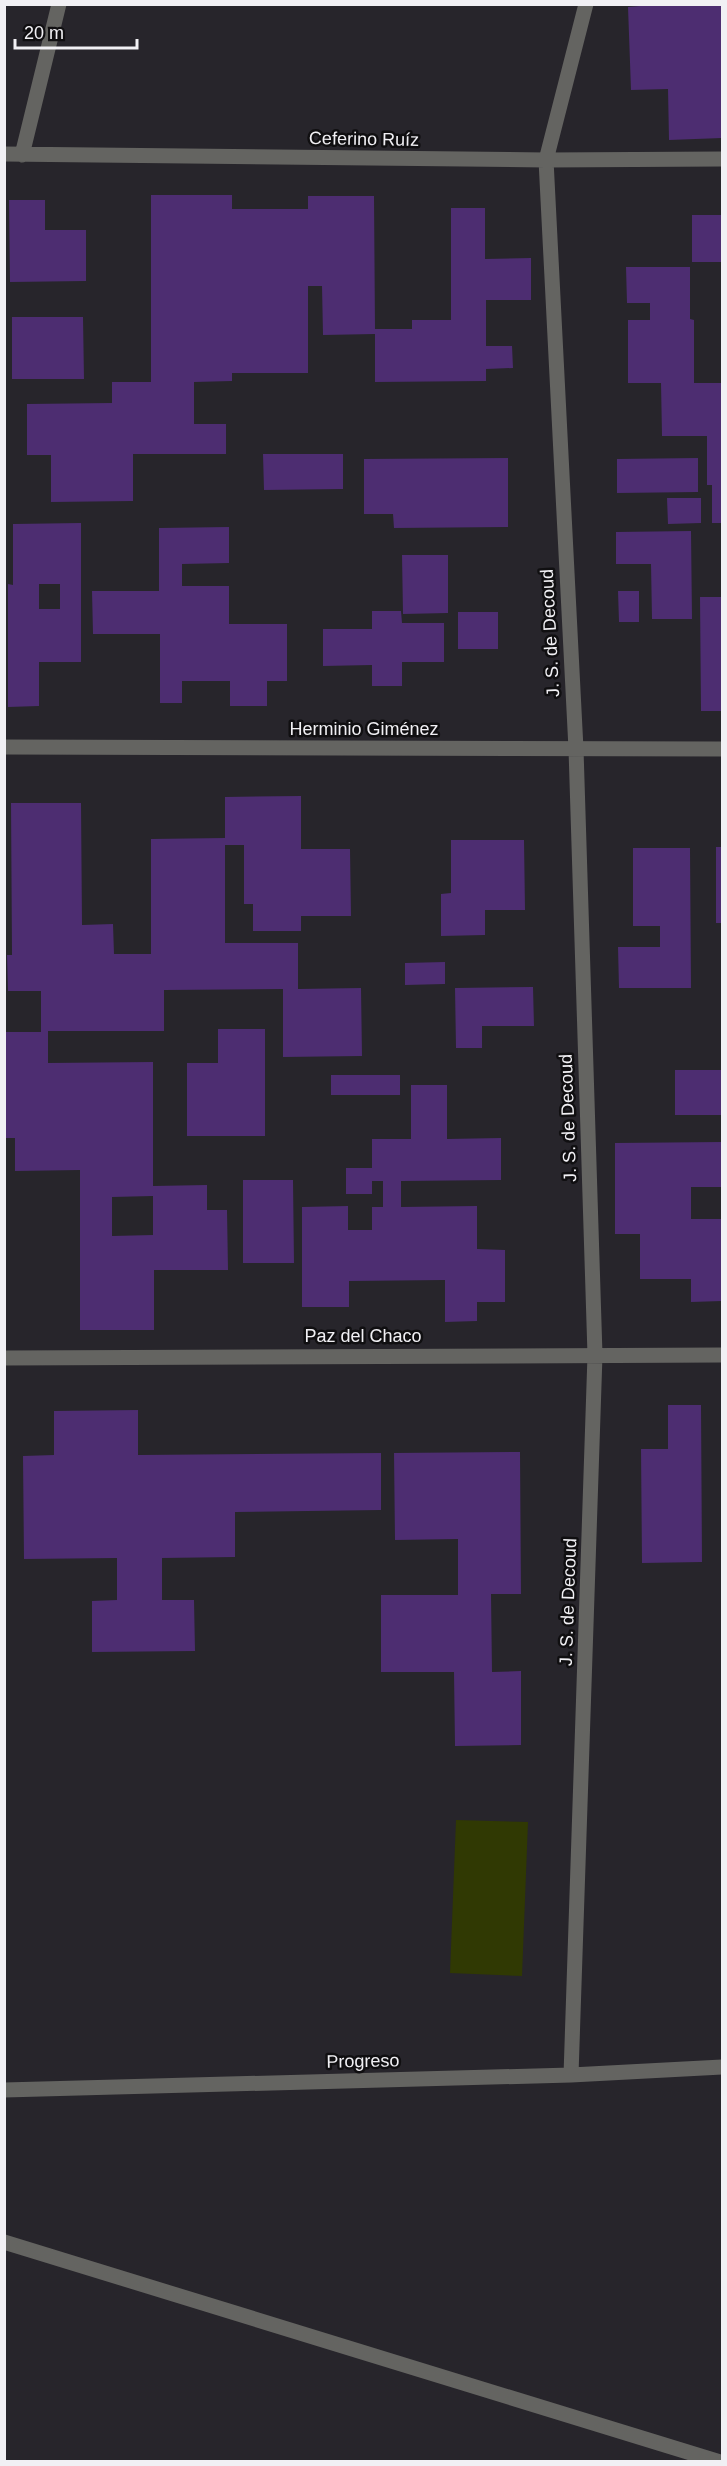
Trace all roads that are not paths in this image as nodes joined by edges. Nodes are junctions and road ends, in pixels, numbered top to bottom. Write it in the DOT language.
graph roads {
  1 [pos="59,4"];
  2 [pos="586,4"];
  3 [pos="4,154"];
  4 [pos="22,155"];
  5 [pos="723,159"];
  6 [pos="546,160"];
  7 [pos="4,747"];
  8 [pos="723,749"];
  9 [pos="576,750"];
  10 [pos="595,1354"];
  11 [pos="723,1355"];
  12 [pos="4,1358"];
  13 [pos="723,2067"];
  14 [pos="571,2075"];
  15 [pos="4,2090"];
  16 [pos="4,2242"];
  17 [pos="720,2462"];
  1 -- 4 [label="street"];
  2 -- 6 [label="street, J. S. de Decoud"];
  3 -- 4 [label="street, Ceferino Ruíz"];
  4 -- 6 [label="street, Ceferino Ruíz"];
  5 -- 6 [label="street, Ceferino Ruíz"];
  6 -- 9 [label="street, J. S. de Decoud"];
  7 -- 9 [label="street, Herminio Giménez"];
  8 -- 9 [label="street, Herminio Giménez"];
  9 -- 10 [label="street, J. S. de Decoud"];
  10 -- 11 [label="street, Paz del Chaco"];
  10 -- 12 [label="street, Paz del Chaco"];
  10 -- 14 [label="street, J. S. de Decoud"];
  13 -- 14 [label="street, Progreso"];
  14 -- 15 [label="street, Progreso"];
  16 -- 17 [label="street"];
}
